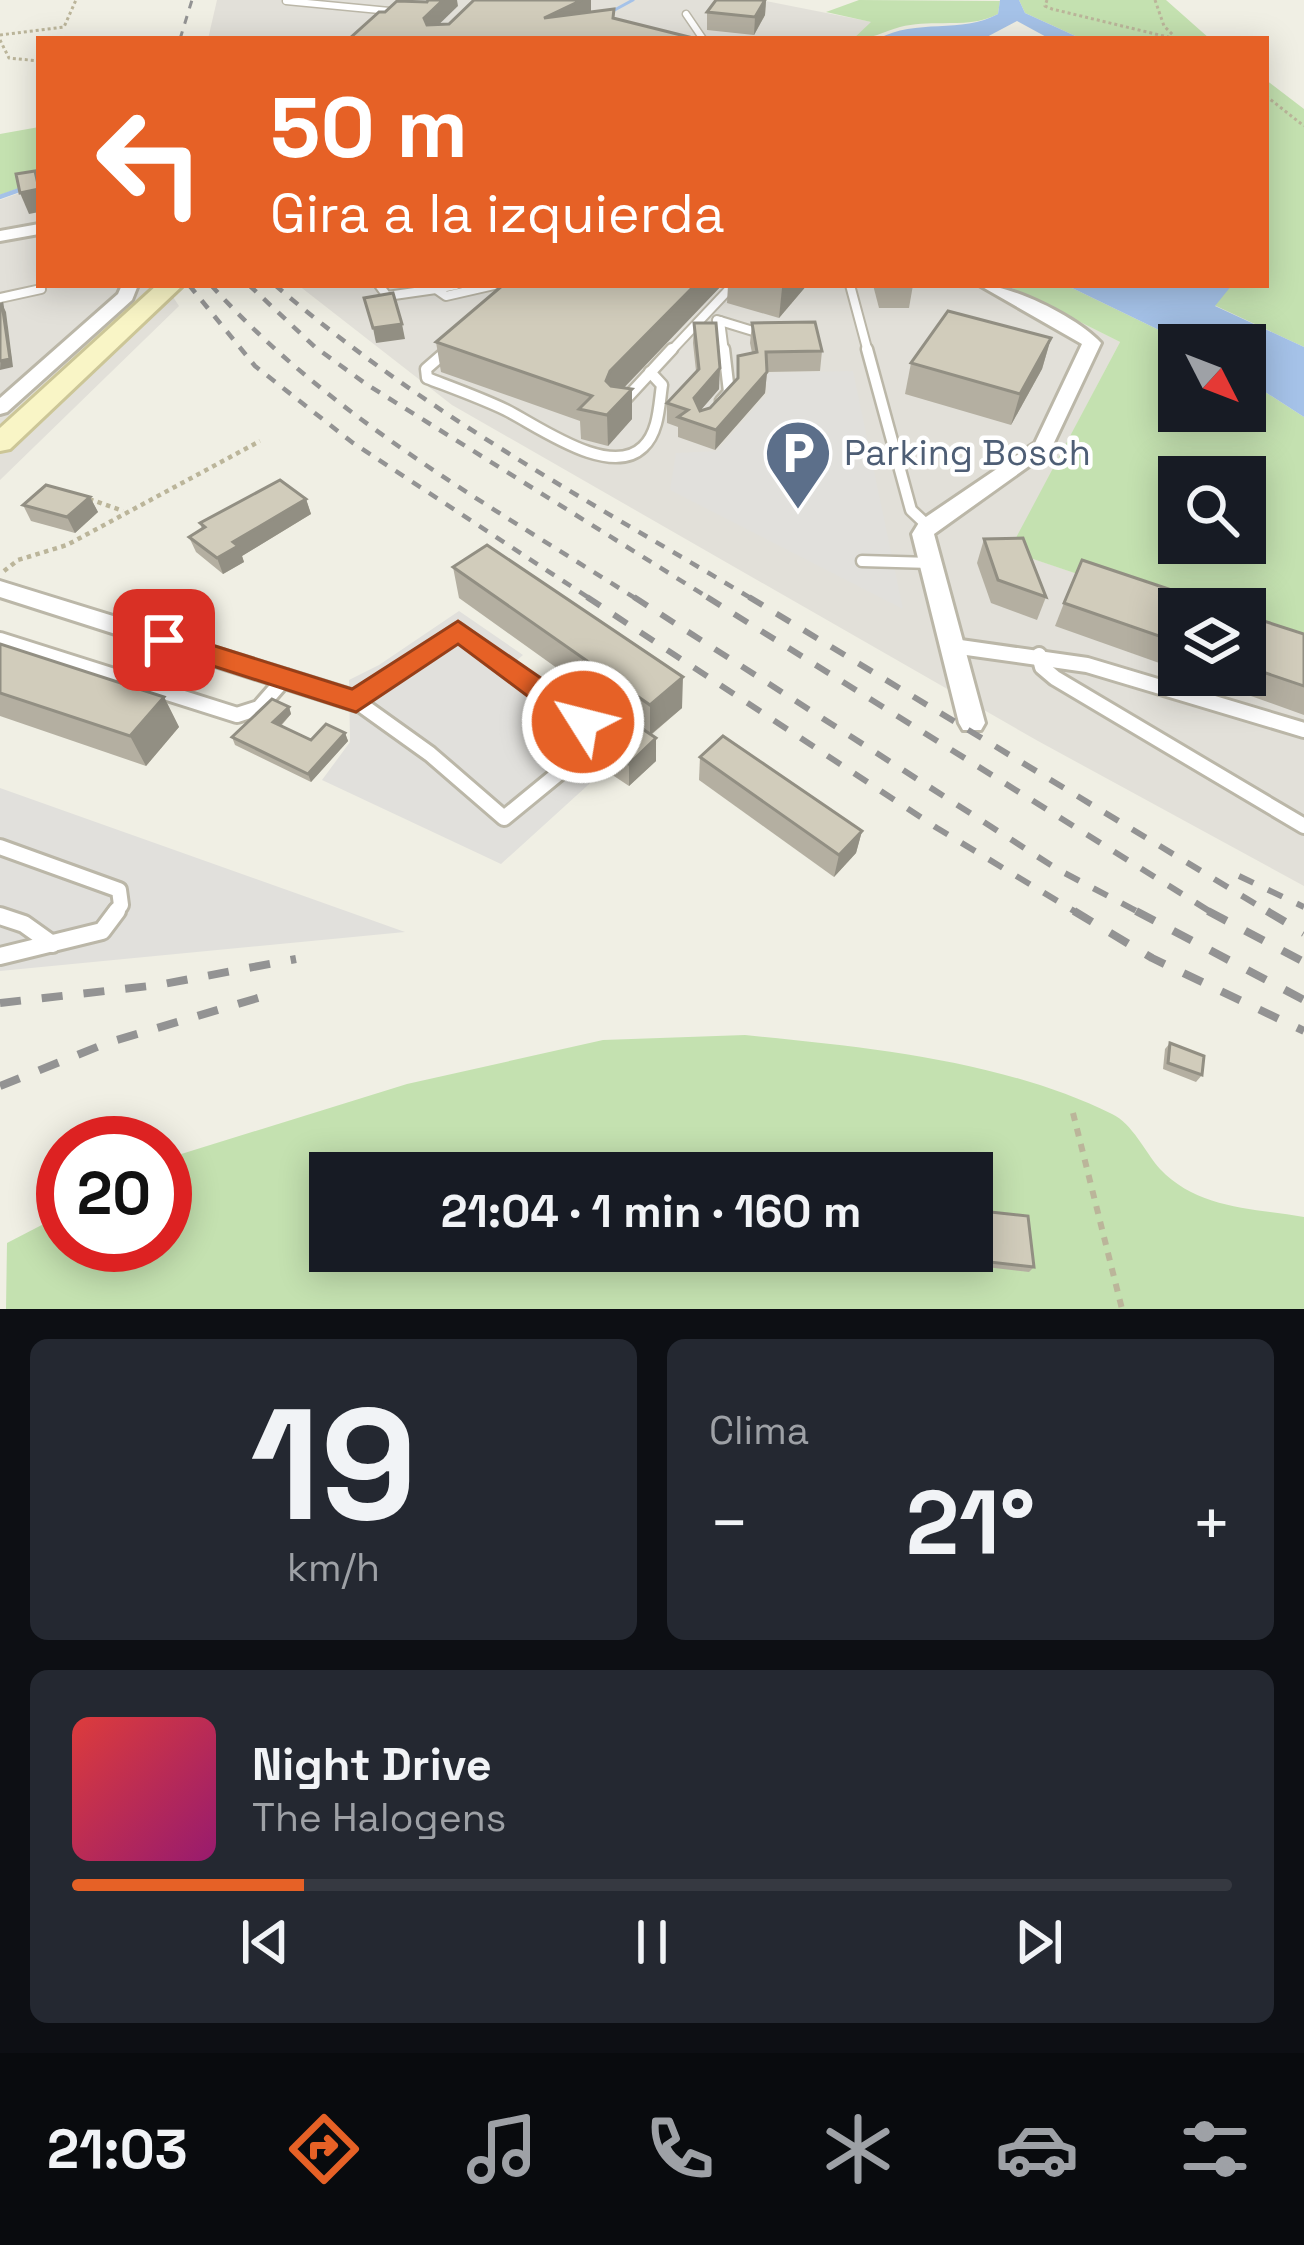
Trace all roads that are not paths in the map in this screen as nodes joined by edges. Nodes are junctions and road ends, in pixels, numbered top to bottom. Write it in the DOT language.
graph roads {
  1 [pos="286,1"];
  2 [pos="407,8"];
  3 [pos="386,11"];
  4 [pos="686,14"];
  5 [pos="371,25"];
  6 [pos="701,36"];
  7 [pos="36,230"];
  8 [pos="0,236"];
  9 [pos="129,288"];
  10 [pos="168,288"];
  11 [pos="381,288"];
  12 [pos="441,288"];
  13 [pos="481,288"];
  14 [pos="730,288"];
  15 [pos="851,288"];
  16 [pos="993,288"];
  17 [pos="41,289"];
  18 [pos="436,289"];
  19 [pos="0,298"];
  20 [pos="704,316"];
  21 [pos="720,321"];
  22 [pos="753,331"];
  23 [pos="458,342"];
  24 [pos="650,371"];
  25 [pos="716,407"];
  26 [pos="0,408"];
  27 [pos="618,408"];
  28 [pos="0,443"];
  29 [pos="928,526"];
  30 [pos="862,562"];
  31 [pos="931,563"];
  32 [pos="0,589"];
  33 [pos="0,640"];
  34 [pos="952,646"];
  35 [pos="1039,655"];
  36 [pos="286,677"];
  37 [pos="356,701"];
  38 [pos="972,723"];
  39 [pos="1304,730"];
  40 [pos="1304,826"];
  41 [pos="0,847"];
  42 [pos="0,916"];
  43 [pos="52,944"];
  44 [pos="0,956"];
  1 -- 3 [label="lane"];
  2 -- 3 [label="lane"];
  3 -- 5 [label="lane"];
  4 -- 6 [label="lane"];
  7 -- 8 [label="street"];
  9 -- 26 [label="street"];
  10 -- 28 [label="street"];
  11 -- 18 [label="lane"];
  12 -- 18 [label="lane"];
  13 -- 18 [label="lane"];
  14 -- 20 [label="lane"];
  15 -- 29 [label="lane"];
  16 -- 29 [label="street"];
  17 -- 19 [label="lane"];
  20 -- 21 [label="lane"];
  20 -- 24 [label="lane"];
  21 -- 22 [label="lane"];
  21 -- 25 [label="lane"];
  23 -- 24 [label="lane"];
  24 -- 27 [label="lane"];
  29 -- 31 [label="street"];
  30 -- 31 [label="lane"];
  31 -- 34 [label="street"];
  32 -- 36 [label="street"];
  33 -- 36 [label="lane"];
  34 -- 35 [label="lane"];
  34 -- 38 [label="street"];
  35 -- 39 [label="lane"];
  35 -- 40 [label="lane"];
  36 -- 37 [label="street"];
  37 -- 37 [label="lane"];
  41 -- 43 [label="lane"];
  42 -- 43 [label="lane"];
  43 -- 44 [label="lane"];
}
